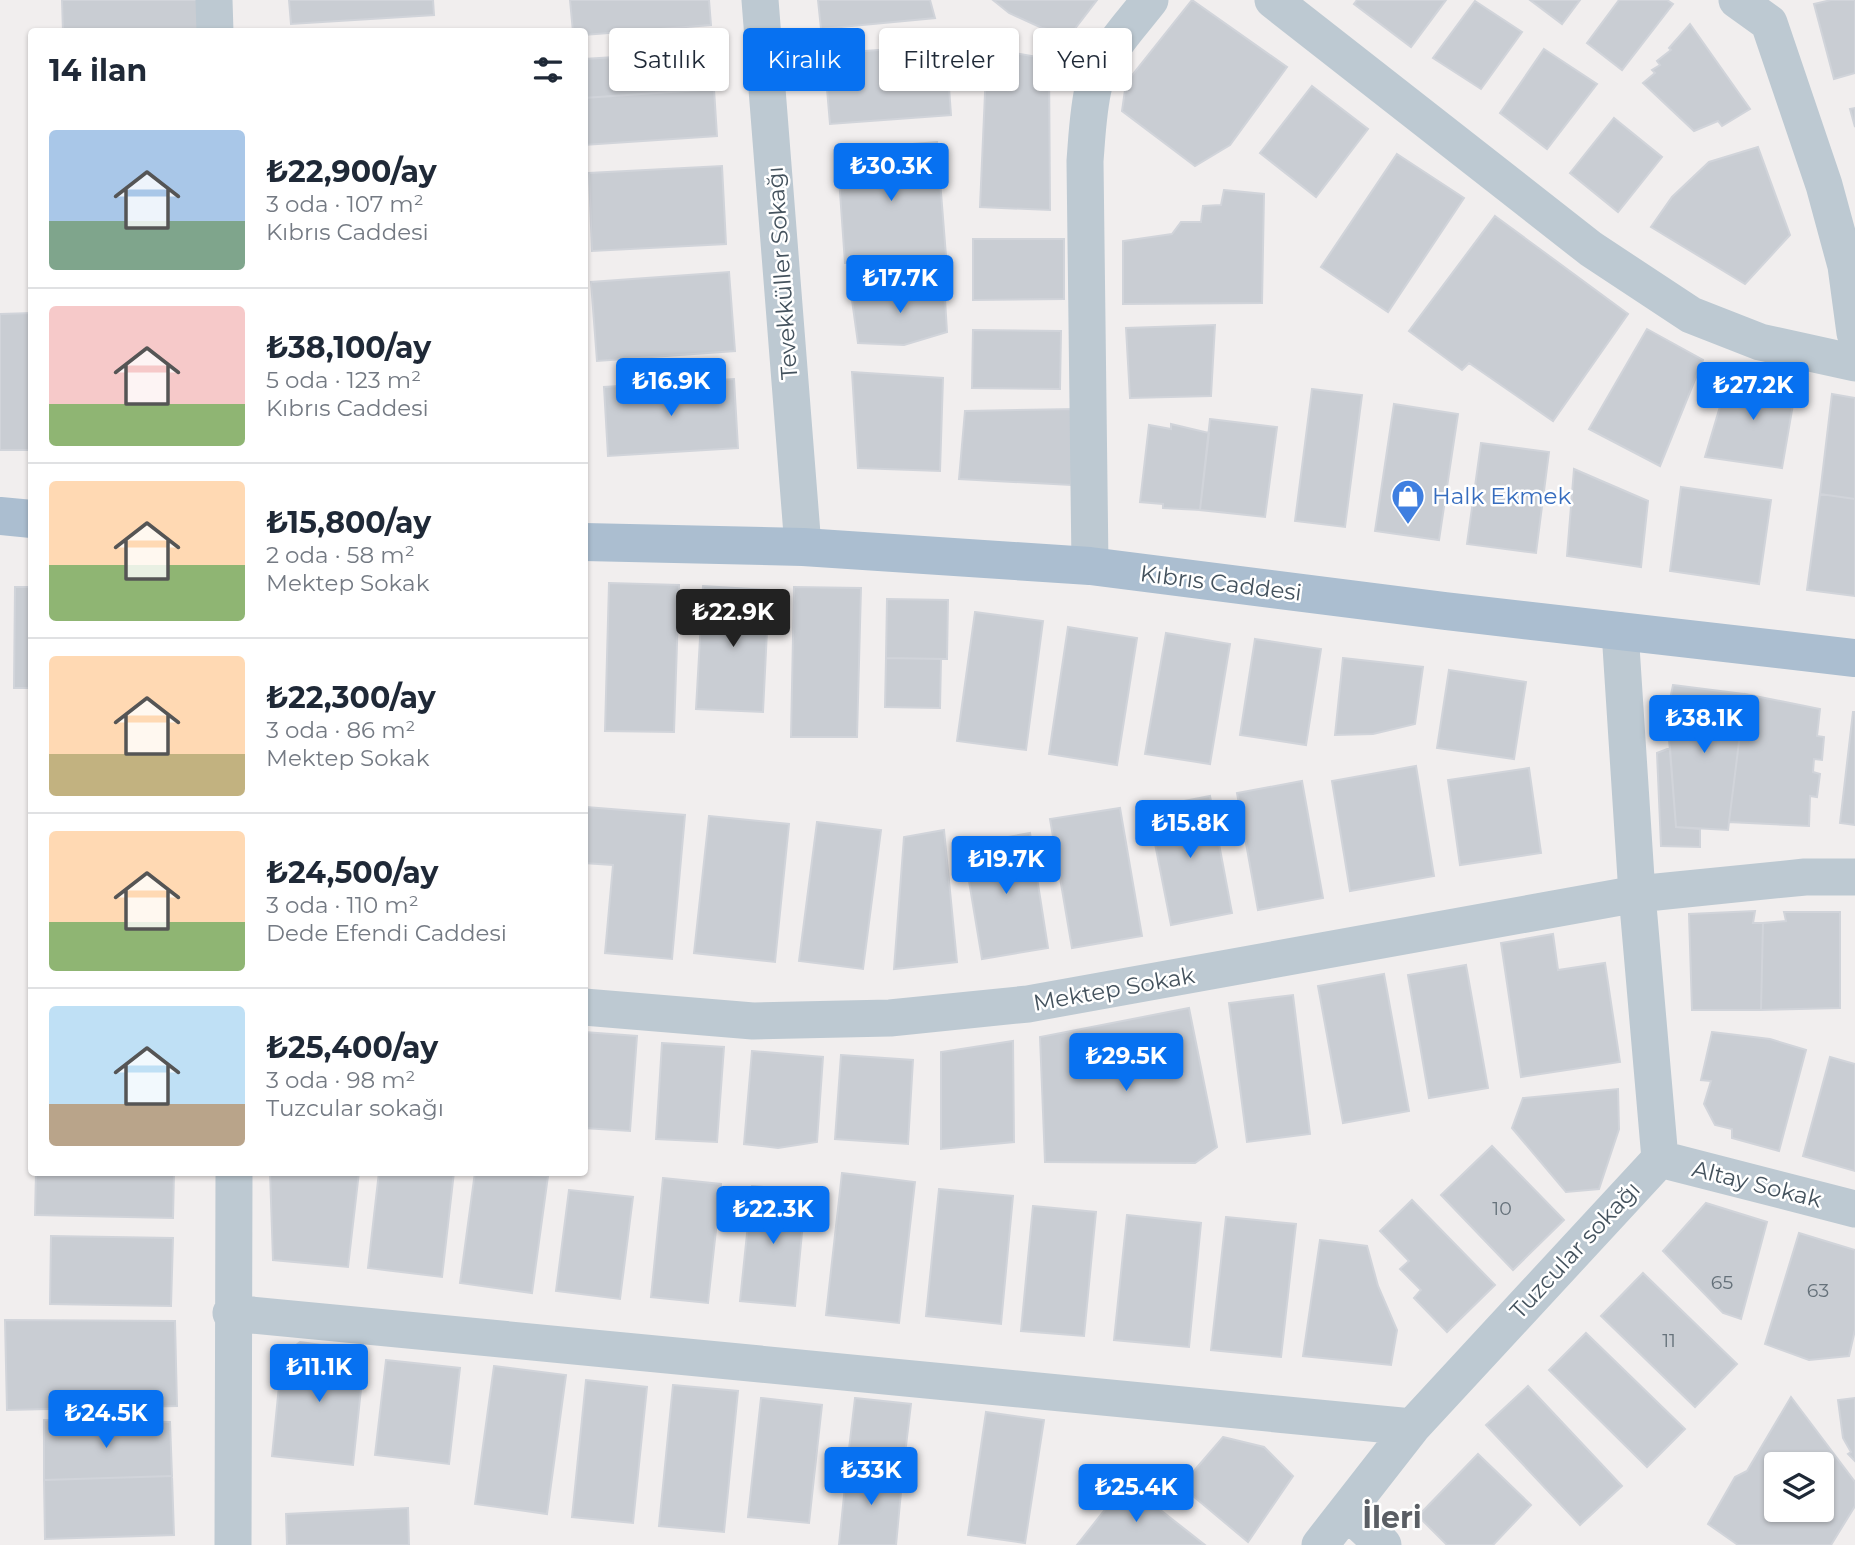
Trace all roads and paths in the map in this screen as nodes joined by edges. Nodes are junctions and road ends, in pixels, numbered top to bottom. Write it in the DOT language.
graph roads {
  1 [pos="214,0"];
  2 [pos="761,0"];
  3 [pos="1150,0"];
  4 [pos="1273,0"];
  5 [pos="1737,0"];
  6 [pos="1768,12"];
  7 [pos="215,28"];
  8 [pos="1855,333"];
  9 [pos="1855,363"];
  10 [pos="0,516"];
  11 [pos="28,519"];
  12 [pos="588,542"];
  13 [pos="803,547"];
  14 [pos="1090,566"];
  15 [pos="1620,631"];
  16 [pos="1855,657"];
  17 [pos="1855,877"];
  18 [pos="1637,894"];
  19 [pos="588,1007"];
  20 [pos="1660,1159"];
  21 [pos="234,1176"];
  22 [pos="1855,1209"];
  23 [pos="231,1313"];
  24 [pos="1412,1427"];
  25 [pos="1347,1511"];
  26 [pos="233,1545"];
  27 [pos="1321,1545"];
  28 [pos="1383,1545"];
  1 -- 7 [label="street"];
  2 -- 13 [label="street, Tevekküller Sokağı"];
  3 -- 14 [label="street"];
  4 -- 9 [label="street"];
  5 -- 6 [label="street"];
  6 -- 8 [label="street"];
  10 -- 11 [label="main road"];
  12 -- 13 [label="main road, Kıbrıs Caddesi"];
  13 -- 14 [label="main road, Kıbrıs Caddesi"];
  14 -- 15 [label="main road, Kıbrıs Caddesi"];
  15 -- 16 [label="main road, Kıbrıs Caddesi"];
  15 -- 18 [label="street"];
  17 -- 18 [label="street, Mektep Sokak"];
  18 -- 19 [label="street, Mektep Sokak"];
  18 -- 20 [label="street"];
  20 -- 22 [label="street, Altay Sokak"];
  20 -- 24 [label="street, Tuzcular sokağı"];
  21 -- 23 [label="street"];
  23 -- 24 [label="street"];
  23 -- 26 [label="street"];
  24 -- 25 [label="street, Tuzcular sokağı"];
  25 -- 27 [label="street, Tuzcular sokağı"];
  25 -- 28 [label="street"];
}
